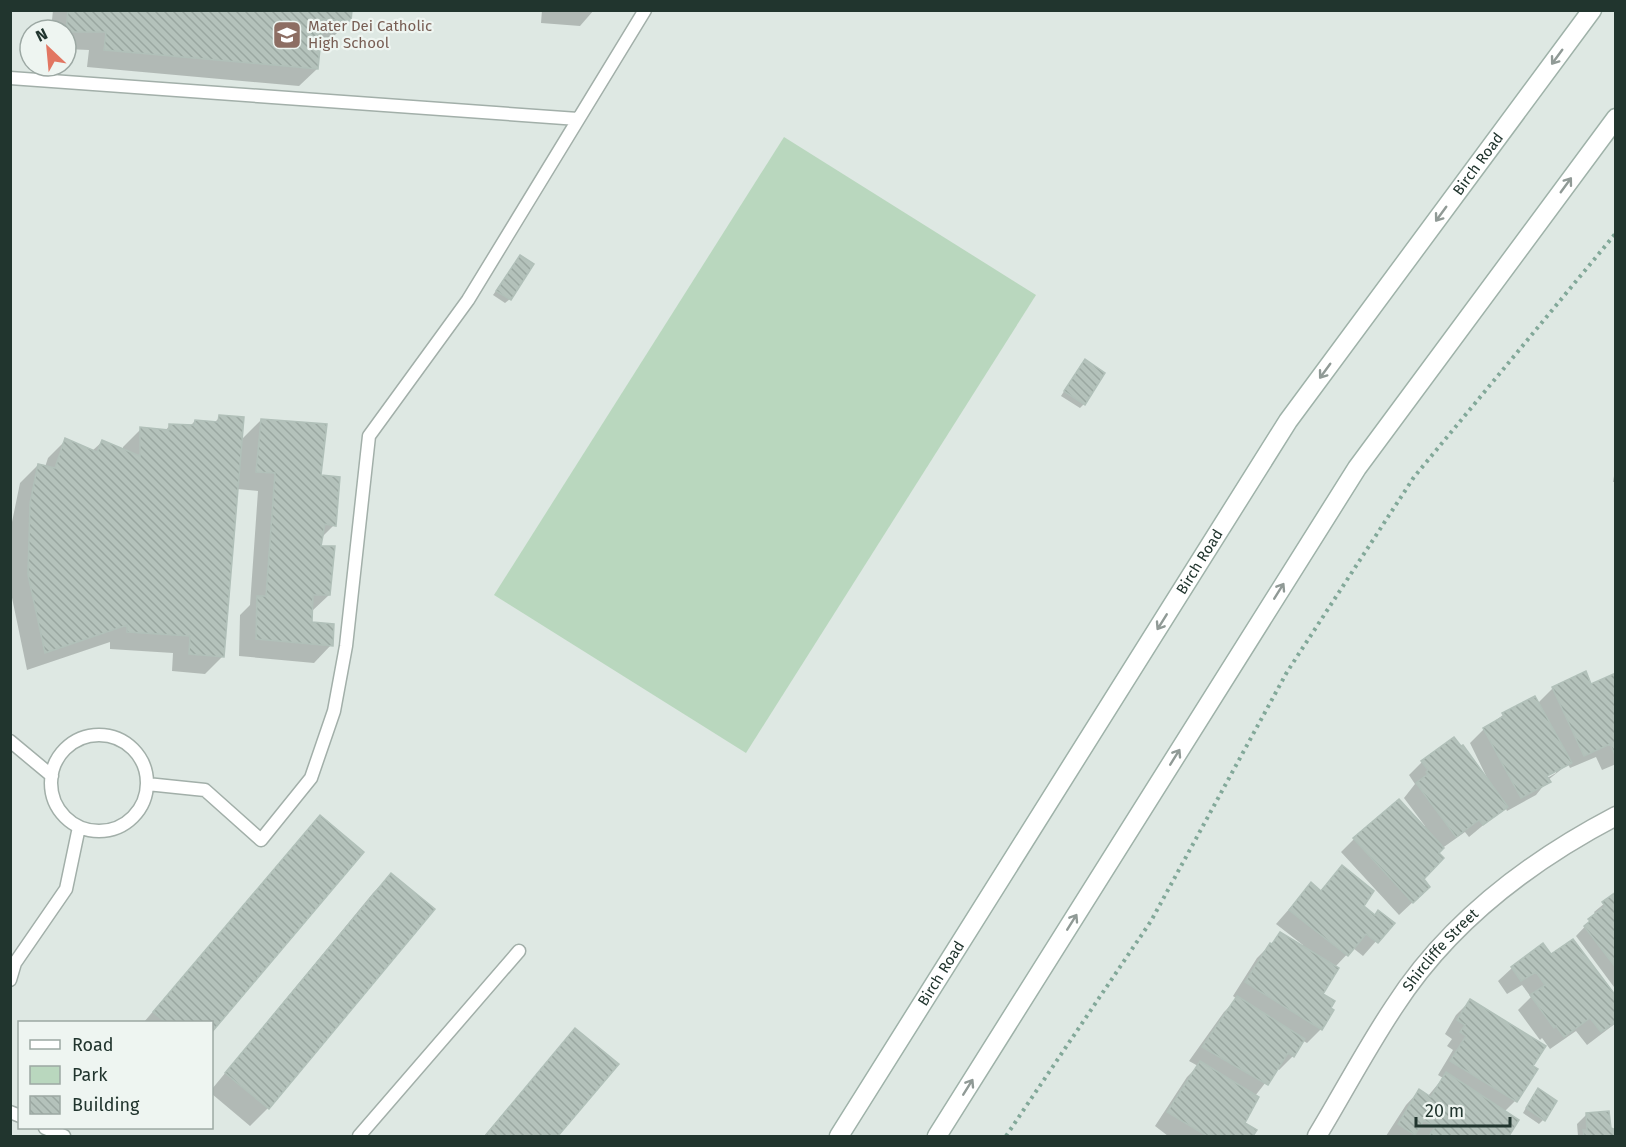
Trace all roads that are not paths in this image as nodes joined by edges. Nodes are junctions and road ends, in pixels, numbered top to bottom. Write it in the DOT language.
graph roads {
  1 [pos="645,10"];
  2 [pos="1593,10"];
  3 [pos="10,78"];
  4 [pos="1616,118"];
  5 [pos="578,119"];
  6 [pos="10,741"];
  7 [pos="52,776"];
  8 [pos="147,784"];
  9 [pos="1616,816"];
  10 [pos="79,827"];
  11 [pos="519,951"];
  12 [pos="10,980"];
  13 [pos="47,1129"];
  14 [pos="64,1137"];
  15 [pos="359,1137"];
  16 [pos="839,1137"];
  17 [pos="937,1137"];
  18 [pos="1317,1137"];
  1 -- 5 [label="lane"];
  2 -- 16 [label="main road, Birch Road, one-way"];
  3 -- 5 [label="lane"];
  17 -- 4 [label="main road, one-way"];
  5 -- 8 [label="lane"];
  6 -- 7 [label="lane"];
  7 -- 8 [label="lane"];
  7 -- 10 [label="lane"];
  8 -- 10 [label="lane"];
  9 -- 18 [label="main road, Shircliffe Street"];
  10 -- 12 [label="lane"];
  11 -- 15 [label="lane"];
  13 -- 14 [label="lane"];
}
